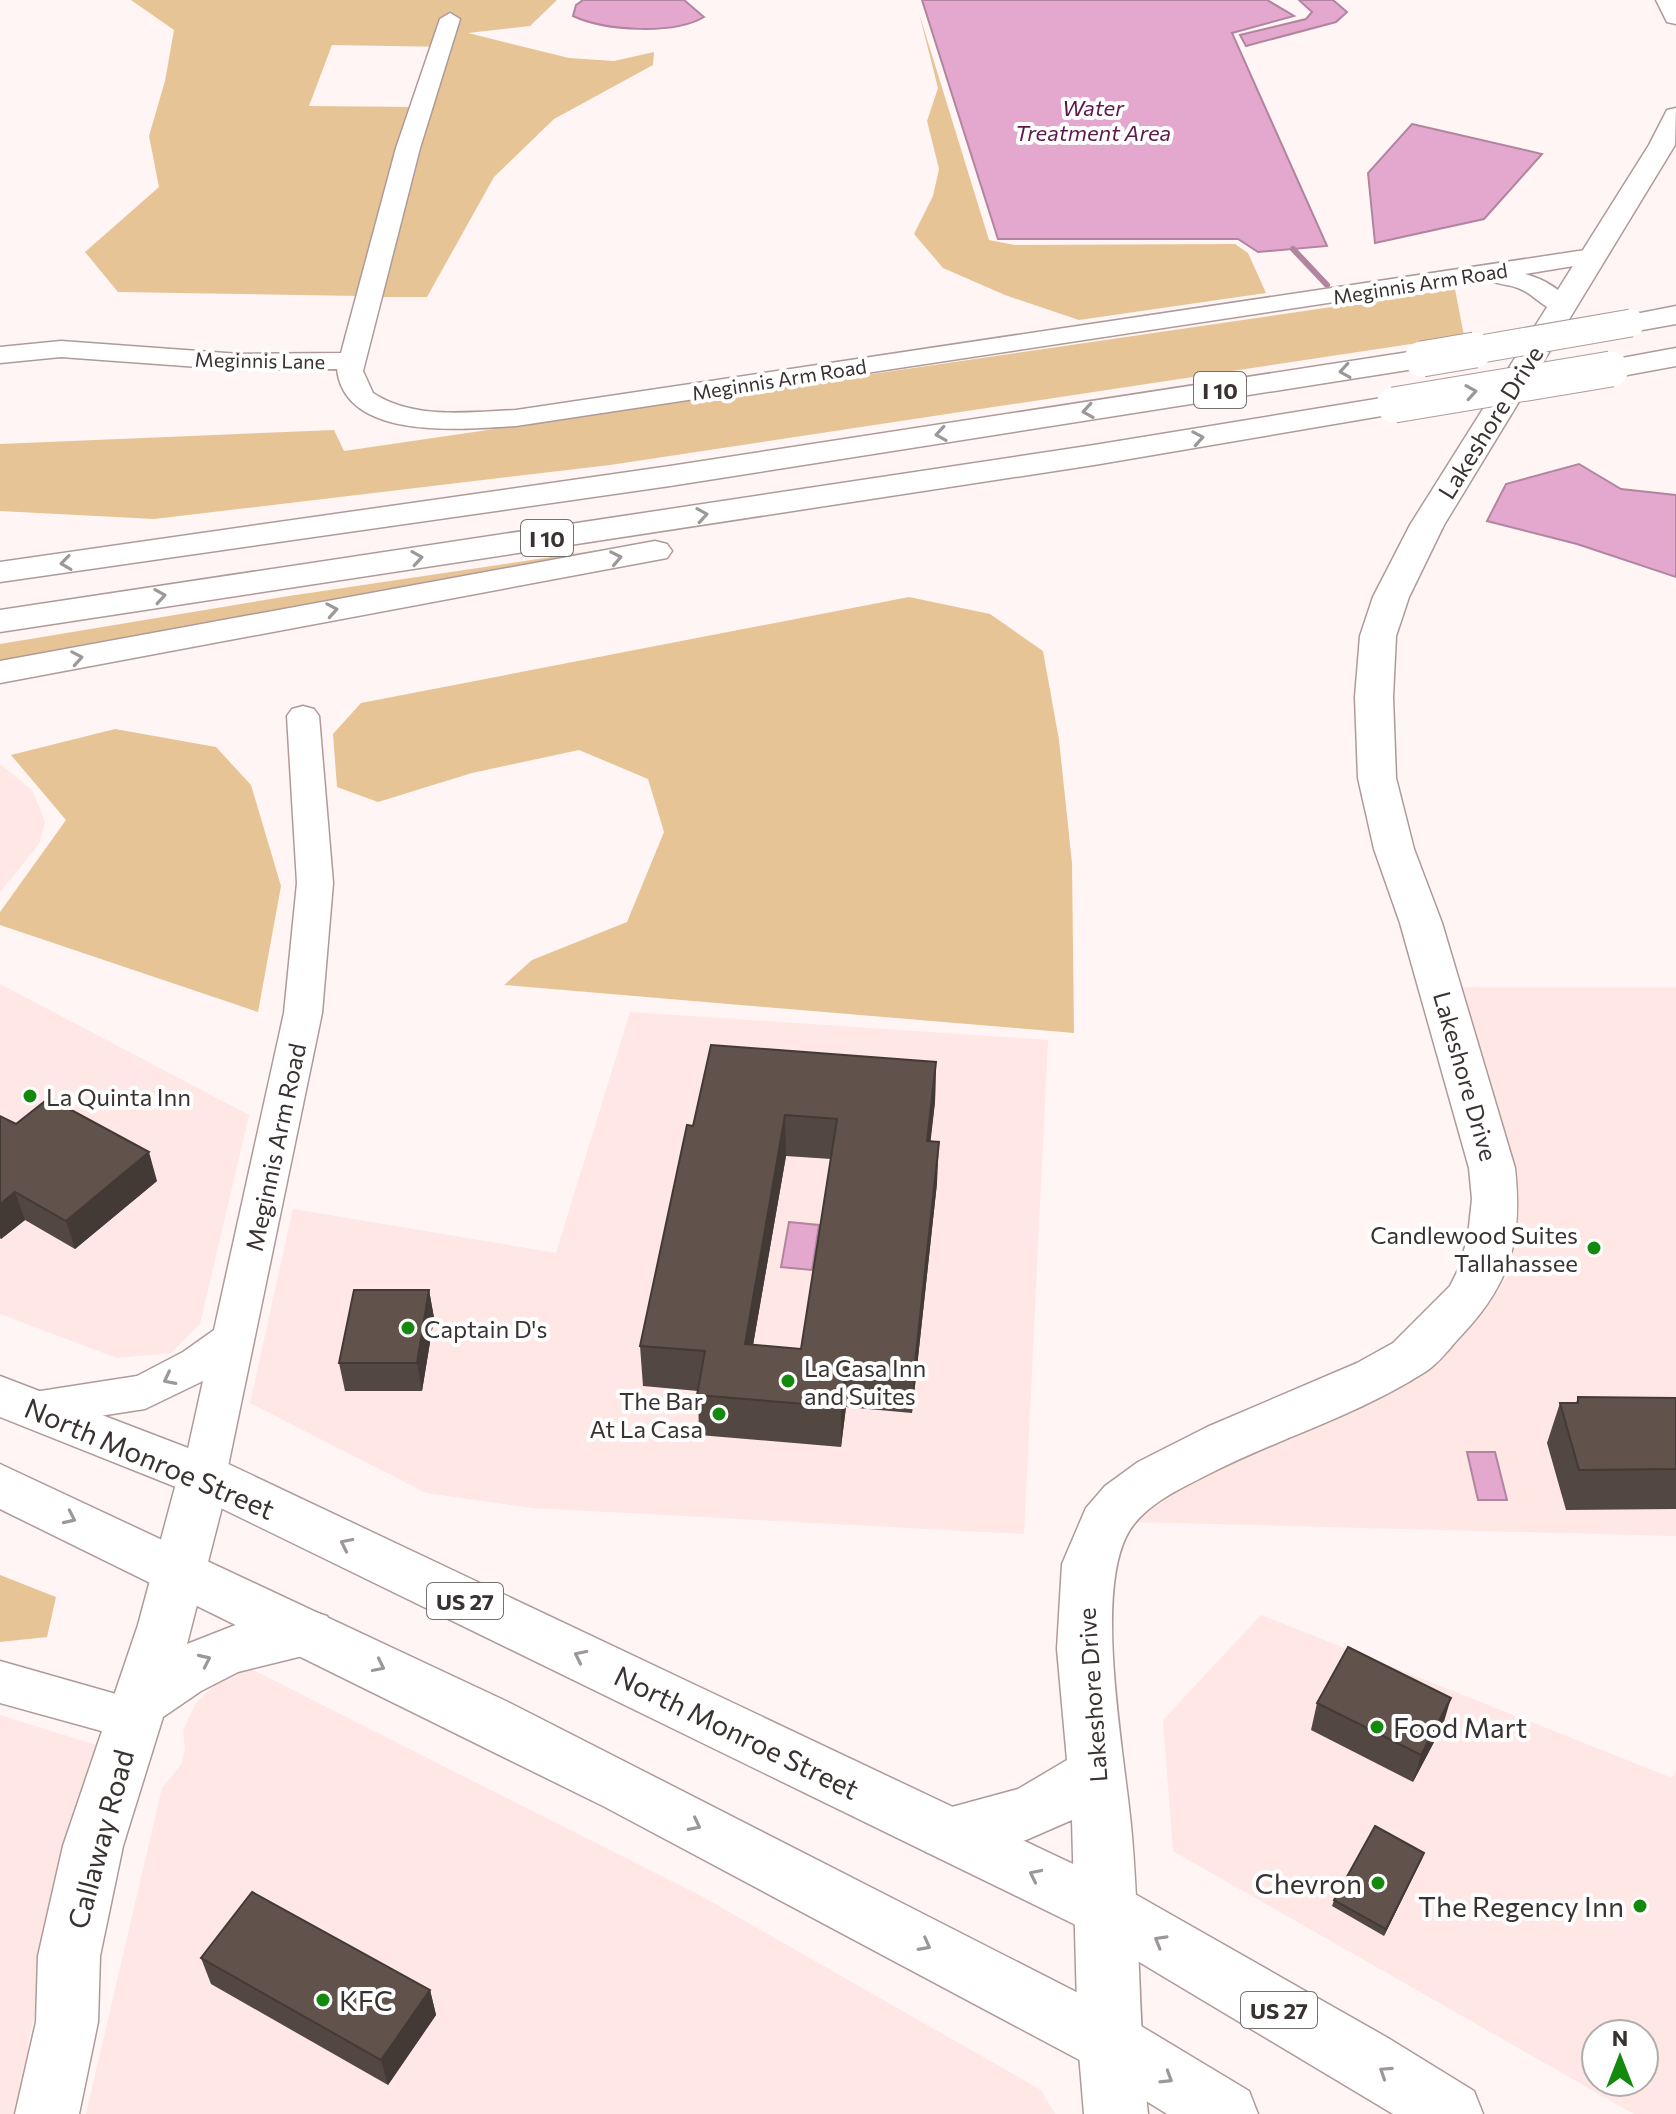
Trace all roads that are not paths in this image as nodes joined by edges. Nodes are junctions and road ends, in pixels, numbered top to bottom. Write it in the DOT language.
graph roads {
  1 [pos="1668,0"];
  2 [pos="1676,17"];
  3 [pos="450,19"];
  4 [pos="1676,116"];
  5 [pos="1592,256"];
  6 [pos="1473,275"];
  7 [pos="1561,306"];
  8 [pos="1676,315"];
  9 [pos="0,355"];
  10 [pos="1676,357"];
  11 [pos="351,366"];
  12 [pos="1094,455"];
  13 [pos="670,476"];
  14 [pos="0,544"];
  15 [pos="0,572"];
  16 [pos="0,621"];
  17 [pos="0,672"];
  18 [pos="303,716"];
  19 [pos="235,1337"];
  20 [pos="17,1403"];
  21 [pos="204,1476"];
  22 [pos="0,1485"];
  23 [pos="180,1570"];
  24 [pos="308,1633"];
  25 [pos="0,1682"];
  26 [pos="137,1710"];
  27 [pos="1096,1771"];
  28 [pos="947,1833"];
  29 [pos="1105,1909"];
  30 [pos="1109,2042"];
  31 [pos="47,2114"];
  32 [pos="1116,2114"];
  33 [pos="1226,2114"];
  34 [pos="1451,2114"];
  1 -- 2 [label="main road"];
  3 -- 11 [label="street"];
  4 -- 5 [label="main road, Lakeshore Drive"];
  5 -- 6 [label="street, Meginnis Arm Road"];
  5 -- 7 [label="main road, Lakeshore Drive"];
  6 -- 7 [label="street"];
  6 -- 11 [label="street, Meginnis Arm Road"];
  7 -- 27 [label="main road, Lakeshore Drive"];
  8 -- 13 [label="main road, I 10, one-way, bridge"];
  9 -- 11 [label="street, Meginnis Lane"];
  12 -- 10 [label="main road, I 10, one-way, bridge"];
  16 -- 12 [label="main road, I 10, one-way"];
  17 -- 12 [label="main road, one-way"];
  13 -- 14 [label="main road"];
  13 -- 15 [label="main road, I 10, one-way"];
  18 -- 19 [label="street, Meginnis Arm Road"];
  19 -- 20 [label="street, one-way"];
  19 -- 21 [label="street, Meginnis Arm Road"];
  20 -- 21 [label="main road, North Monroe Street / US 27"];
  21 -- 23 [label="main road, Meginnis Arm Road"];
  28 -- 21 [label="main road, North Monroe Street / US 27, one-way"];
  22 -- 23 [label="main road, one-way"];
  23 -- 24 [label="main road"];
  23 -- 26 [label="main road, Callaway Road"];
  26 -- 24 [label="main road, one-way"];
  24 -- 30 [label="main road, one-way"];
  25 -- 26 [label="street"];
  26 -- 31 [label="main road, Callaway Road"];
  27 -- 28 [label="main road"];
  27 -- 29 [label="main road, Lakeshore Drive"];
  29 -- 28 [label="main road, North Monroe Street / US 27, one-way"];
  29 -- 30 [label="main road, Lakeshore Drive"];
  34 -- 29 [label="main road, North Monroe Street / US 27, one-way"];
  30 -- 32 [label="main road, Lakeshore Drive"];
  30 -- 33 [label="main road, one-way"];
}
